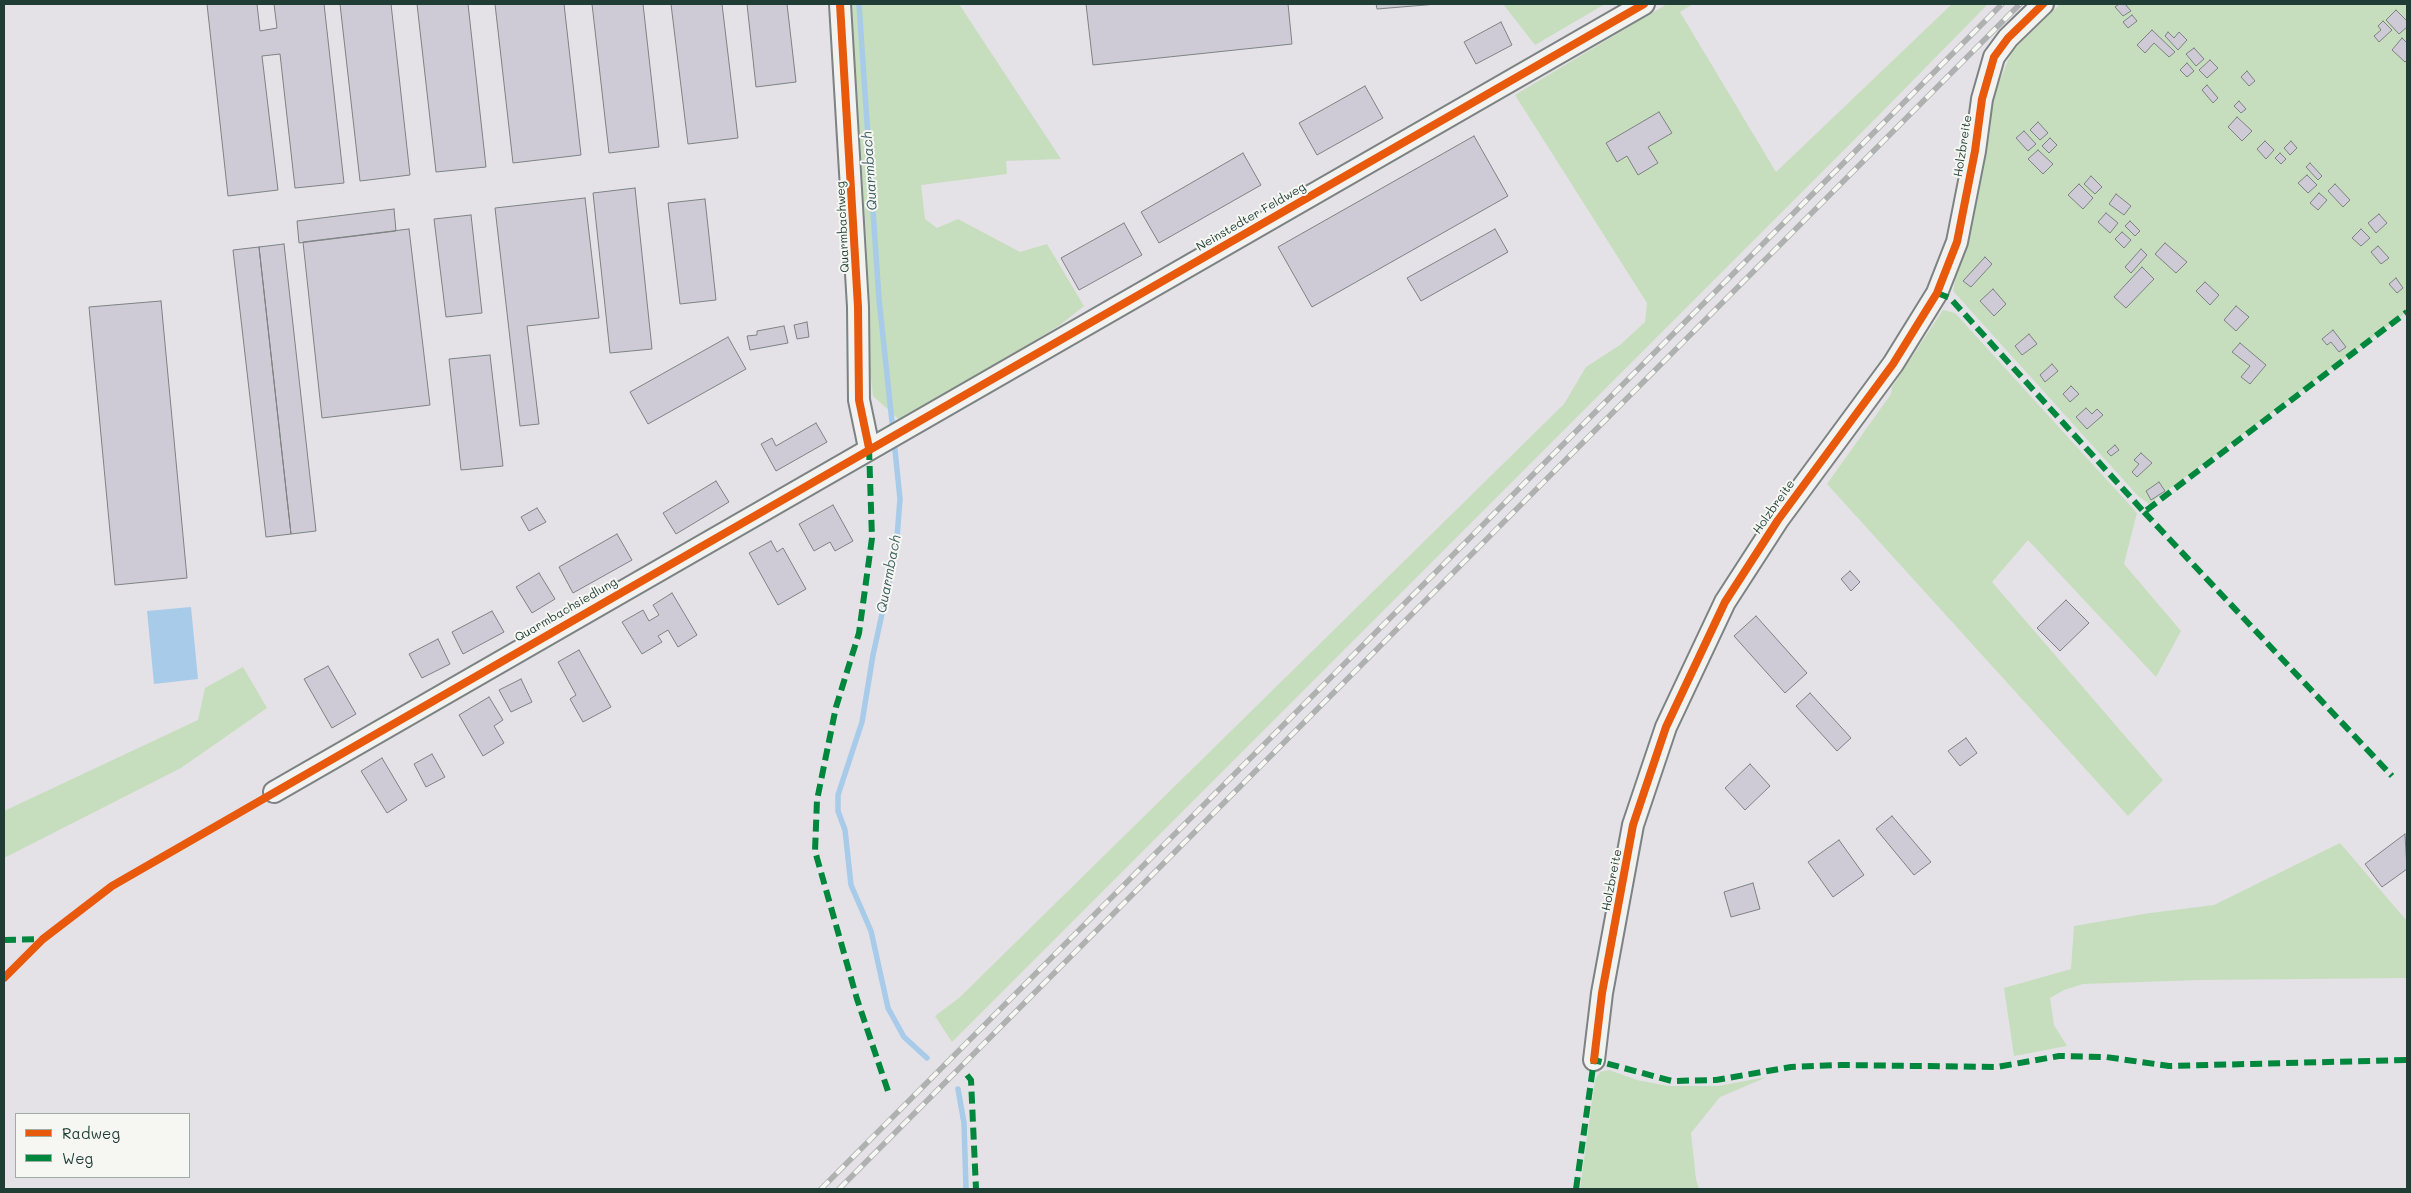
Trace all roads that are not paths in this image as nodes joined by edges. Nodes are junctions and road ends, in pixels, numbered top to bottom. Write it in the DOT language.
graph roads {
  1 [pos="840,4"];
  2 [pos="1644,4"];
  3 [pos="2043,4"];
  4 [pos="875,445"];
  5 [pos="274,792"];
  6 [pos="1594,1060"];
  1 -- 4 [label="street, Quarmbachweg"];
  2 -- 4 [label="street, Neinstedter Feldweg"];
  3 -- 6 [label="street, Holzbreite"];
  4 -- 5 [label="street, Quarmbachsiedlung"];
}
